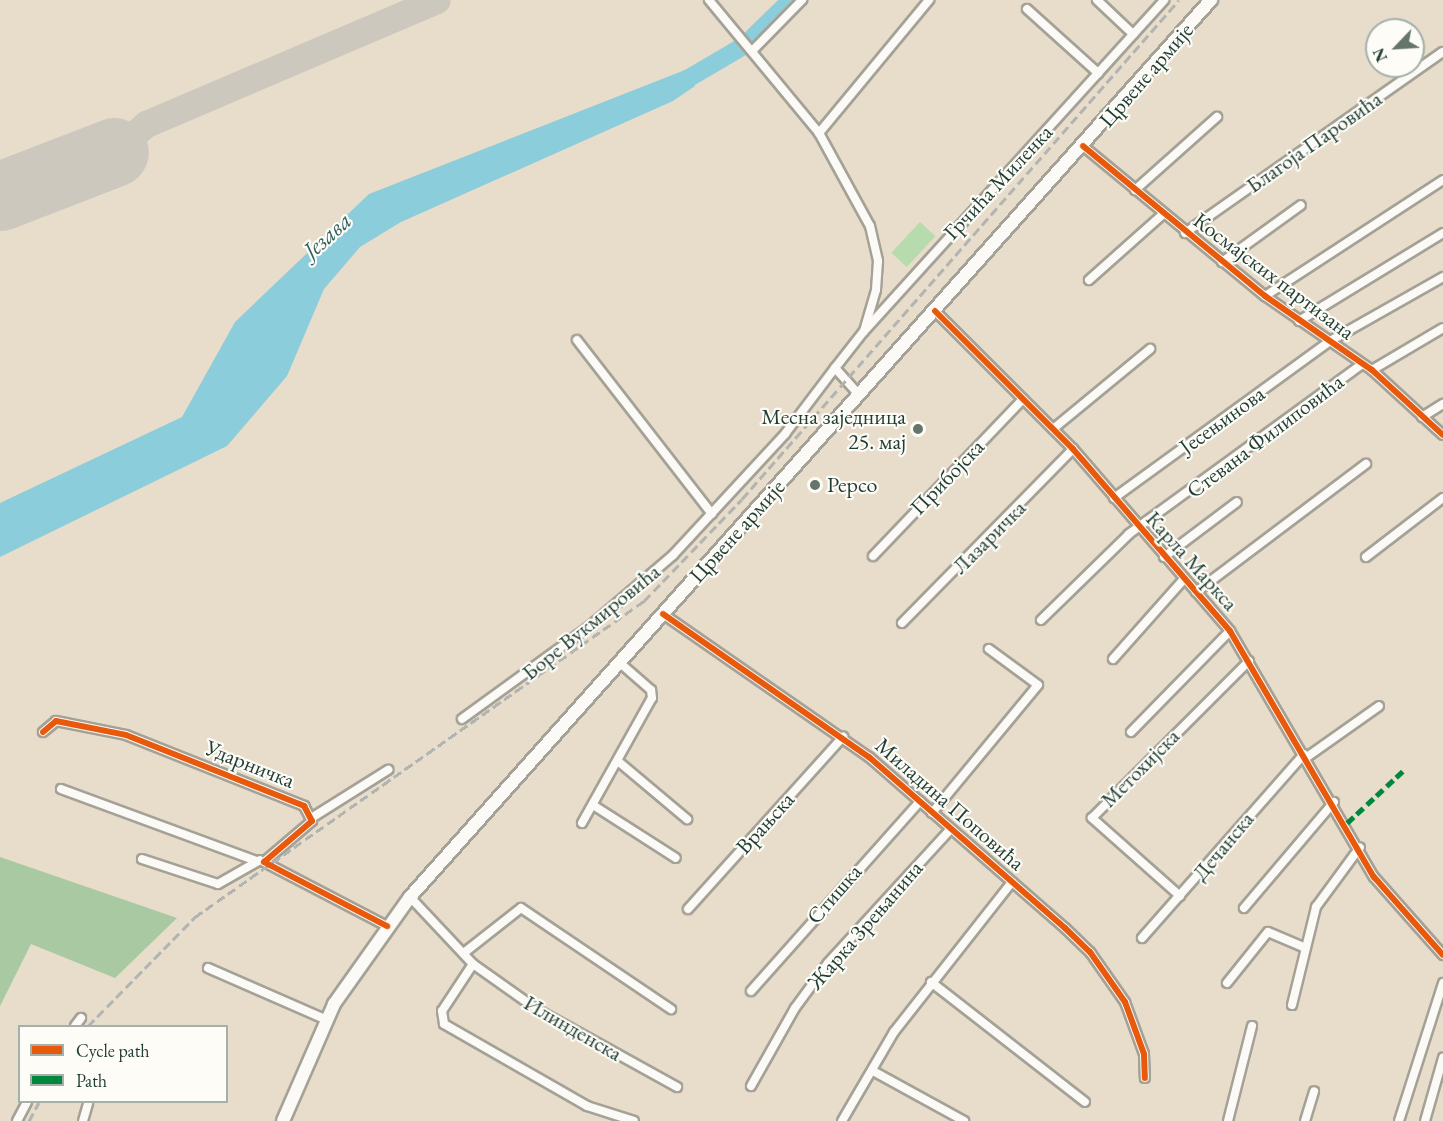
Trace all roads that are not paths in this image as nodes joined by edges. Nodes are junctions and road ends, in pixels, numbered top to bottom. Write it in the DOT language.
graph roads {
  1 [pos="709,0"];
  2 [pos="802,0"];
  3 [pos="929,0"];
  4 [pos="1097,0"];
  5 [pos="1164,0"];
  6 [pos="1211,0"];
  7 [pos="1027,9"];
  8 [pos="1133,34"];
  9 [pos="754,49"];
  10 [pos="1443,52"];
  11 [pos="1098,73"];
  12 [pos="1217,117"];
  13 [pos="819,133"];
  14 [pos="1083,146"];
  15 [pos="1443,180"];
  16 [pos="1135,190"];
  17 [pos="1301,205"];
  18 [pos="1163,214"];
  19 [pos="1185,233"];
  20 [pos="1443,233"];
  21 [pos="1222,262"];
  22 [pos="1443,277"];
  23 [pos="1089,280"];
  24 [pos="1265,296"];
  25 [pos="935,311"];
  26 [pos="1299,321"];
  27 [pos="1443,328"];
  28 [pos="864,331"];
  29 [pos="577,340"];
  30 [pos="1330,341"];
  31 [pos="1150,348"];
  32 [pos="1362,364"];
  33 [pos="835,368"];
  34 [pos="1372,370"];
  35 [pos="860,395"];
  36 [pos="1023,399"];
  37 [pos="1443,404"];
  38 [pos="1422,417"];
  39 [pos="1053,429"];
  40 [pos="1443,435"];
  41 [pos="1073,449"];
  42 [pos="1366,464"];
  43 [pos="1114,498"];
  44 [pos="1443,498"];
  45 [pos="1237,502"];
  46 [pos="712,514"];
  47 [pos="1138,529"];
  48 [pos="873,556"];
  49 [pos="1164,556"];
  50 [pos="1366,557"];
  51 [pos="1184,579"];
  52 [pos="1196,592"];
  53 [pos="663,614"];
  54 [pos="1041,620"];
  55 [pos="902,623"];
  56 [pos="1230,631"];
  57 [pos="989,649"];
  58 [pos="1113,659"];
  59 [pos="1249,661"];
  60 [pos="619,662"];
  61 [pos="1379,706"];
  62 [pos="462,719"];
  63 [pos="43,732"];
  64 [pos="1131,732"];
  65 [pos="843,737"];
  66 [pos="1306,756"];
  67 [pos="619,762"];
  68 [pos="388,770"];
  69 [pos="61,789"];
  70 [pos="920,801"];
  71 [pos="1334,802"];
  72 [pos="593,805"];
  73 [pos="932,813"];
  74 [pos="313,817"];
  75 [pos="687,819"];
  76 [pos="582,823"];
  77 [pos="949,831"];
  78 [pos="1360,847"];
  79 [pos="676,858"];
  80 [pos="142,860"];
  81 [pos="260,860"];
  82 [pos="1012,882"];
  83 [pos="1180,896"];
  84 [pos="410,897"];
  85 [pos="1244,908"];
  86 [pos="688,909"];
  87 [pos="387,926"];
  88 [pos="1142,938"];
  89 [pos="1304,947"];
  90 [pos="465,952"];
  91 [pos="1443,955"];
  92 [pos="473,964"];
  93 [pos="208,968"];
  94 [pos="931,982"];
  95 [pos="1443,983"];
  96 [pos="1227,984"];
  97 [pos="751,991"];
  98 [pos="1292,1005"];
  99 [pos="671,1009"];
  100 [pos="81,1018"];
  101 [pos="325,1019"];
  102 [pos="76,1025"];
  103 [pos="1252,1026"];
  104 [pos="1443,1058"];
  105 [pos="873,1071"];
  106 [pos="1145,1078"];
  107 [pos="751,1086"];
  108 [pos="677,1087"];
  109 [pos="1314,1091"];
  110 [pos="1085,1102"];
  111 [pos="26,1103"];
  112 [pos="88,1103"];
  113 [pos="17,1121"];
  114 [pos="83,1121"];
  115 [pos="283,1121"];
  116 [pos="634,1121"];
  117 [pos="842,1121"];
  118 [pos="964,1121"];
  119 [pos="1228,1121"];
  120 [pos="1305,1121"];
  121 [pos="1399,1121"];
  122 [pos="1425,1121"];
  1 -- 9 [label="street"];
  2 -- 9 [label="street"];
  3 -- 13 [label="street"];
  4 -- 8 [label="street"];
  5 -- 8 [label="street, Грчића Миленка"];
  6 -- 14 [label="main road, Црвене армије"];
  7 -- 11 [label="street"];
  8 -- 11 [label="street, Грчића Миленка"];
  9 -- 13 [label="street"];
  10 -- 19 [label="street, Благоја Паровића"];
  11 -- 28 [label="street, Грчића Миленка"];
  12 -- 16 [label="street"];
  13 -- 28 [label="street"];
  14 -- 16 [label="street, Космајских партизана"];
  14 -- 25 [label="main road, Црвене армије"];
  15 -- 24 [label="street"];
  16 -- 18 [label="street, Космајских партизана"];
  17 -- 21 [label="street, Космајских партизана"];
  18 -- 19 [label="street, Космајских партизана"];
  18 -- 23 [label="street"];
  19 -- 21 [label="street, Космајских партизана"];
  20 -- 26 [label="street"];
  21 -- 24 [label="street, Космајских партизана"];
  22 -- 30 [label="street, Јесењинова"];
  24 -- 26 [label="street, Космајских партизана"];
  25 -- 35 [label="main road, Црвене армије"];
  25 -- 36 [label="street, Карла Маркса"];
  26 -- 30 [label="street, Космајских партизана"];
  27 -- 34 [label="street"];
  28 -- 33 [label="street, Грчића Миленка"];
  29 -- 46 [label="street"];
  30 -- 32 [label="street, Космајских партизана"];
  30 -- 43 [label="street, Јесењинова"];
  31 -- 39 [label="street"];
  32 -- 34 [label="street, Космајских партизана"];
  32 -- 47 [label="street, Стевана Филиповића"];
  33 -- 35 [label="street"];
  33 -- 46 [label="street, Боре Вукмировића"];
  34 -- 38 [label="street, Космајских партизана"];
  35 -- 53 [label="main road, Црвене армије"];
  36 -- 39 [label="street, Карла Маркса"];
  36 -- 48 [label="street, Прибојска"];
  37 -- 38 [label="street"];
  38 -- 40 [label="street, Космајских партизана"];
  39 -- 41 [label="street, Карла Маркса"];
  41 -- 43 [label="street, Карла Маркса"];
  41 -- 55 [label="street, Лазаричка"];
  42 -- 52 [label="street"];
  43 -- 47 [label="street, Карла Маркса"];
  44 -- 50 [label="street"];
  45 -- 49 [label="street, Карла Маркса"];
  46 -- 62 [label="street, Боре Вукмировића"];
  47 -- 49 [label="street, Карла Маркса"];
  47 -- 54 [label="street, Стевана Филиповића"];
  49 -- 51 [label="street, Карла Маркса"];
  51 -- 52 [label="street, Карла Маркса"];
  51 -- 58 [label="street, Карла Маркса"];
  52 -- 56 [label="street, Карла Маркса"];
  53 -- 60 [label="main road, Црвене армије"];
  53 -- 65 [label="street, Миладина Поповића"];
  56 -- 59 [label="street, Карла Маркса"];
  56 -- 64 [label="street"];
  57 -- 73 [label="street"];
  59 -- 66 [label="street, Карла Маркса"];
  59 -- 83 [label="street, Метохијска"];
  60 -- 67 [label="street"];
  60 -- 84 [label="main road, Црвене армије"];
  61 -- 66 [label="street"];
  63 -- 74 [label="street, Ударничка"];
  65 -- 70 [label="street, Миладина Поповића"];
  65 -- 86 [label="street, Врањска"];
  66 -- 71 [label="street, Карла Маркса"];
  66 -- 83 [label="street, Дечанска"];
  67 -- 72 [label="street"];
  67 -- 75 [label="street"];
  68 -- 74 [label="street"];
  69 -- 81 [label="street"];
  70 -- 73 [label="street, Миладина Поповића"];
  70 -- 97 [label="street, Стишка"];
  71 -- 78 [label="street, Карла Маркса"];
  71 -- 85 [label="street"];
  72 -- 76 [label="street"];
  72 -- 79 [label="street"];
  73 -- 77 [label="street, Миладина Поповића"];
  74 -- 81 [label="street, Ударничка"];
  77 -- 82 [label="street, Миладина Поповића"];
  77 -- 107 [label="street, Жарка Зрењанина"];
  78 -- 89 [label="street"];
  78 -- 91 [label="street, Карла Маркса"];
  80 -- 81 [label="street"];
  81 -- 87 [label="street"];
  82 -- 94 [label="street"];
  82 -- 106 [label="street, Миладина Поповића"];
  83 -- 88 [label="street, Дечанска"];
  84 -- 87 [label="main road, Црвене армије"];
  84 -- 90 [label="street"];
  87 -- 101 [label="main road, Црвене армије"];
  89 -- 96 [label="street"];
  89 -- 98 [label="street"];
  90 -- 92 [label="street"];
  90 -- 99 [label="street"];
  92 -- 108 [label="street, Илинденска"];
  92 -- 116 [label="street"];
  93 -- 101 [label="street"];
  94 -- 105 [label="street"];
  94 -- 110 [label="street"];
  95 -- 121 [label="street"];
  100 -- 102 [label="street"];
  101 -- 115 [label="main road, Црвене армије"];
  103 -- 119 [label="street"];
  104 -- 122 [label="street"];
  105 -- 117 [label="street"];
  105 -- 118 [label="street"];
  109 -- 120 [label="street"];
  111 -- 113 [label="street"];
  112 -- 114 [label="street"];
}
